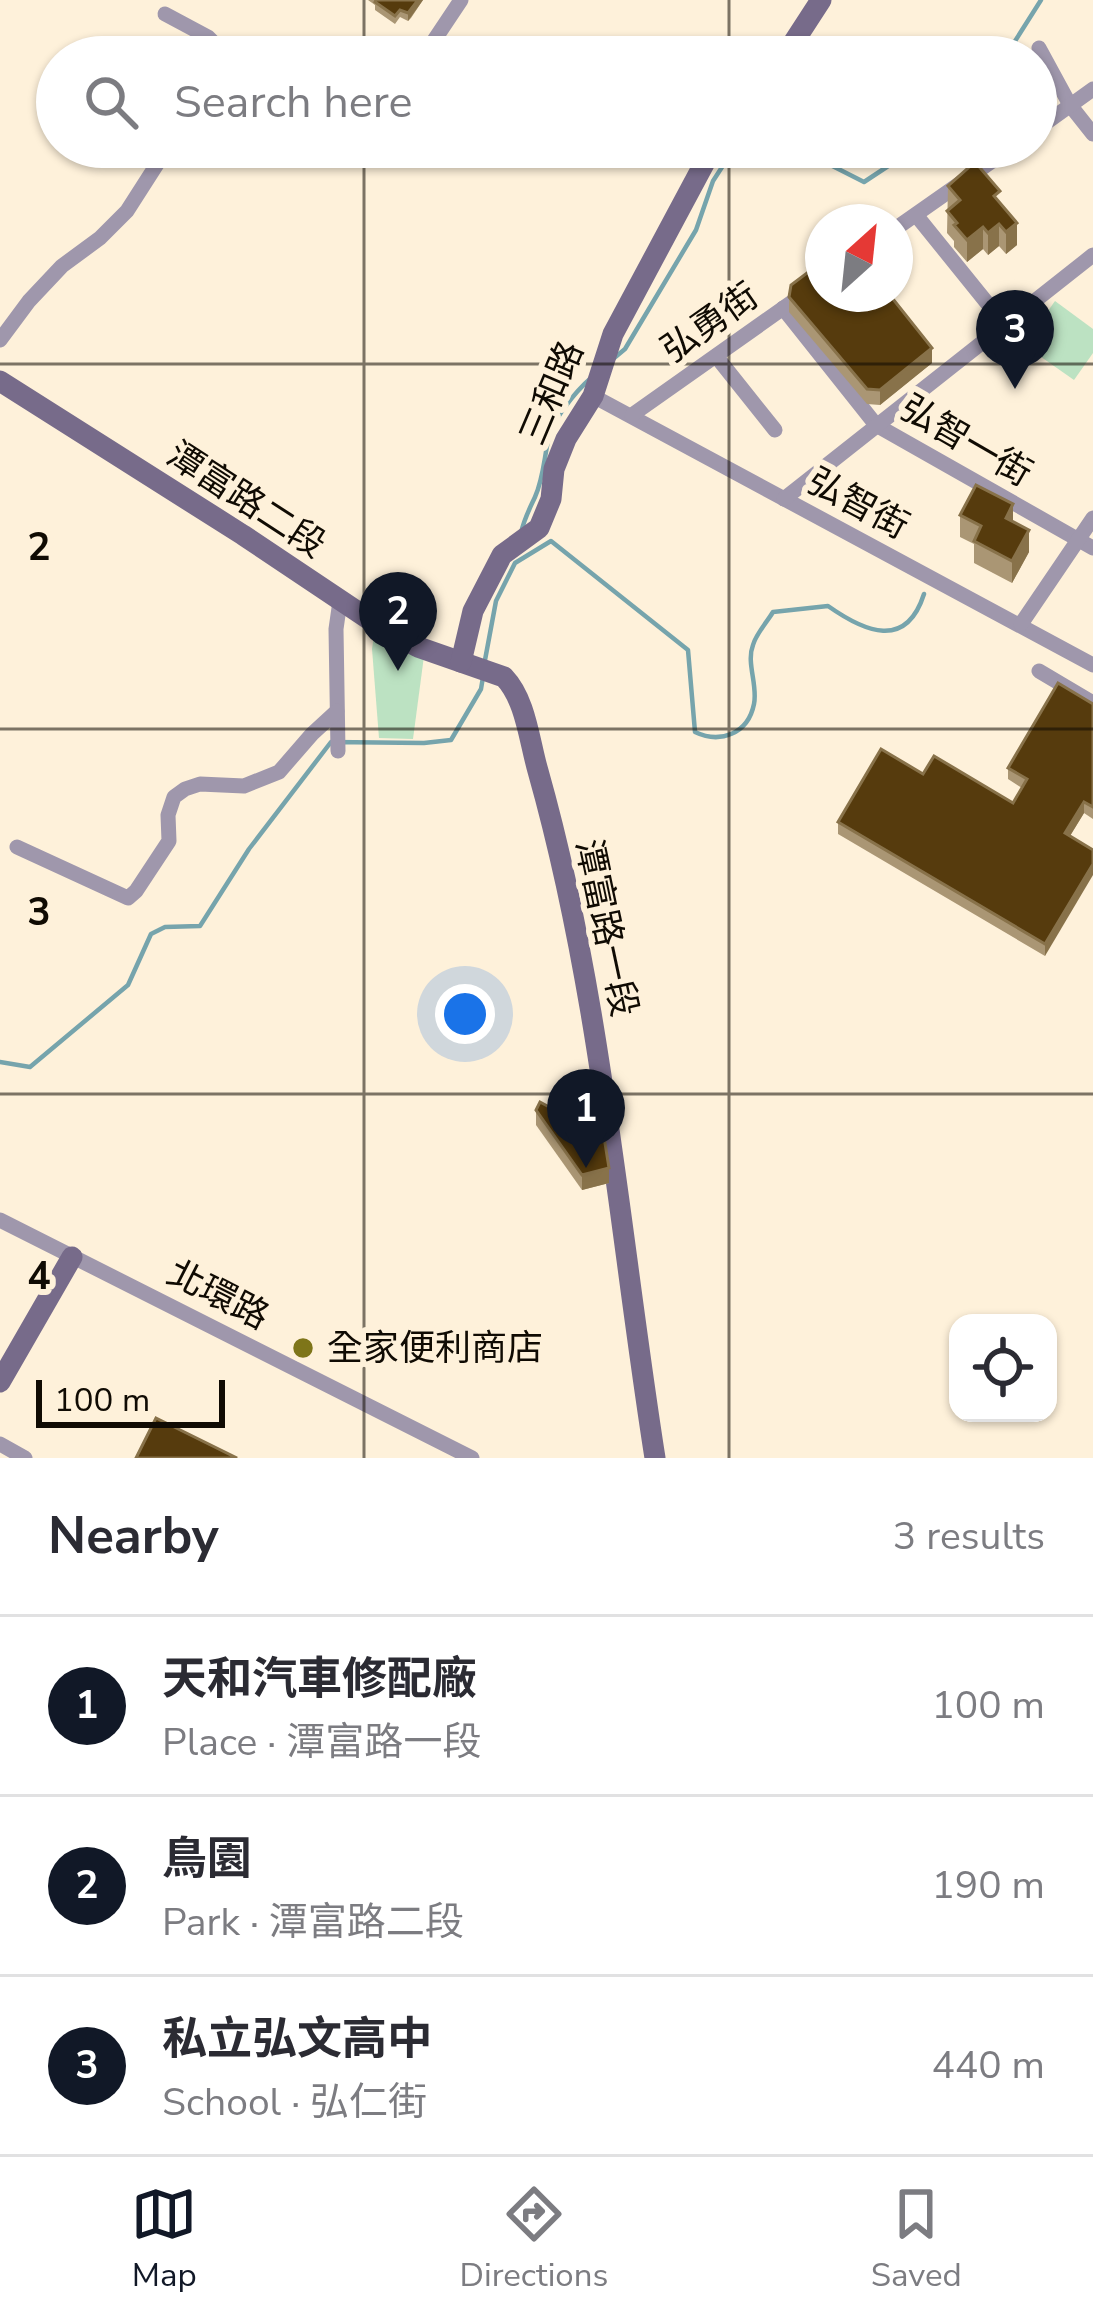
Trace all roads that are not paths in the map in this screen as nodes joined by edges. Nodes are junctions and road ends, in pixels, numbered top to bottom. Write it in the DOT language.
graph roads {
  1 [pos="460,0"];
  2 [pos="821,0"];
  3 [pos="165,14"];
  4 [pos="206,36"];
  5 [pos="437,36"];
  6 [pos="798,36"];
  7 [pos="1057,82"];
  8 [pos="1093,89"];
  9 [pos="1070,106"];
  10 [pos="1057,115"];
  11 [pos="1093,134"];
  12 [pos="155,168"];
  13 [pos="702,168"];
  14 [pos="982,168"];
  15 [pos="916,215"];
  16 [pos="913,217"];
  17 [pos="1093,255"];
  18 [pos="805,293"];
  19 [pos="783,308"];
  20 [pos="1004,324"];
  21 [pos="0,340"];
  22 [pos="716,356"];
  23 [pos="0,381"];
  24 [pos="593,396"];
  25 [pos="632,416"];
  26 [pos="876,424"];
  27 [pos="775,430"];
  28 [pos="784,499"];
  29 [pos="1093,518"];
  30 [pos="1076,539"];
  31 [pos="1093,548"];
  32 [pos="340,602"];
  33 [pos="1021,624"];
  34 [pos="1093,665"];
  35 [pos="475,667"];
  36 [pos="1040,671"];
  37 [pos="1093,703"];
  38 [pos="337,718"];
  39 [pos="338,749"];
  40 [pos="17,847"];
  41 [pos="0,1220"];
  42 [pos="72,1257"];
  43 [pos="0,1382"];
  44 [pos="0,1444"];
  45 [pos="25,1458"];
  46 [pos="472,1458"];
  47 [pos="655,1458"];
  1 -- 5 [label="street"];
  2 -- 6 [label="street"];
  3 -- 4 [label="street"];
  7 -- 9 [label="street"];
  8 -- 9 [label="street"];
  9 -- 10 [label="street"];
  9 -- 11 [label="street"];
  12 -- 21 [label="street"];
  13 -- 24 [label="street, 三和路"];
  14 -- 15 [label="street"];
  15 -- 16 [label="street"];
  15 -- 20 [label="street"];
  17 -- 20 [label="street"];
  18 -- 19 [label="street, 弘勇街"];
  19 -- 22 [label="street, 弘勇街"];
  19 -- 26 [label="street, 弘智一街"];
  20 -- 26 [label="street"];
  22 -- 25 [label="street, 弘勇街"];
  22 -- 27 [label="street"];
  23 -- 32 [label="street, 潭富路二段"];
  24 -- 25 [label="street, 弘智街"];
  24 -- 35 [label="street, 三和路"];
  25 -- 28 [label="street, 弘智街"];
  26 -- 28 [label="street"];
  26 -- 30 [label="street, 弘智一街"];
  28 -- 33 [label="street, 弘智街"];
  29 -- 30 [label="street"];
  30 -- 31 [label="street, 弘智一街"];
  30 -- 33 [label="street"];
  32 -- 35 [label="street, 潭富路二段"];
  32 -- 38 [label="street"];
  33 -- 34 [label="street, 弘智街"];
  35 -- 47 [label="street, 潭富路一段"];
  36 -- 37 [label="street"];
  38 -- 39 [label="street"];
  38 -- 40 [label="street"];
  41 -- 42 [label="street, 北環路"];
  42 -- 43 [label="street"];
  42 -- 46 [label="street, 北環路"];
  44 -- 45 [label="street"];
}
